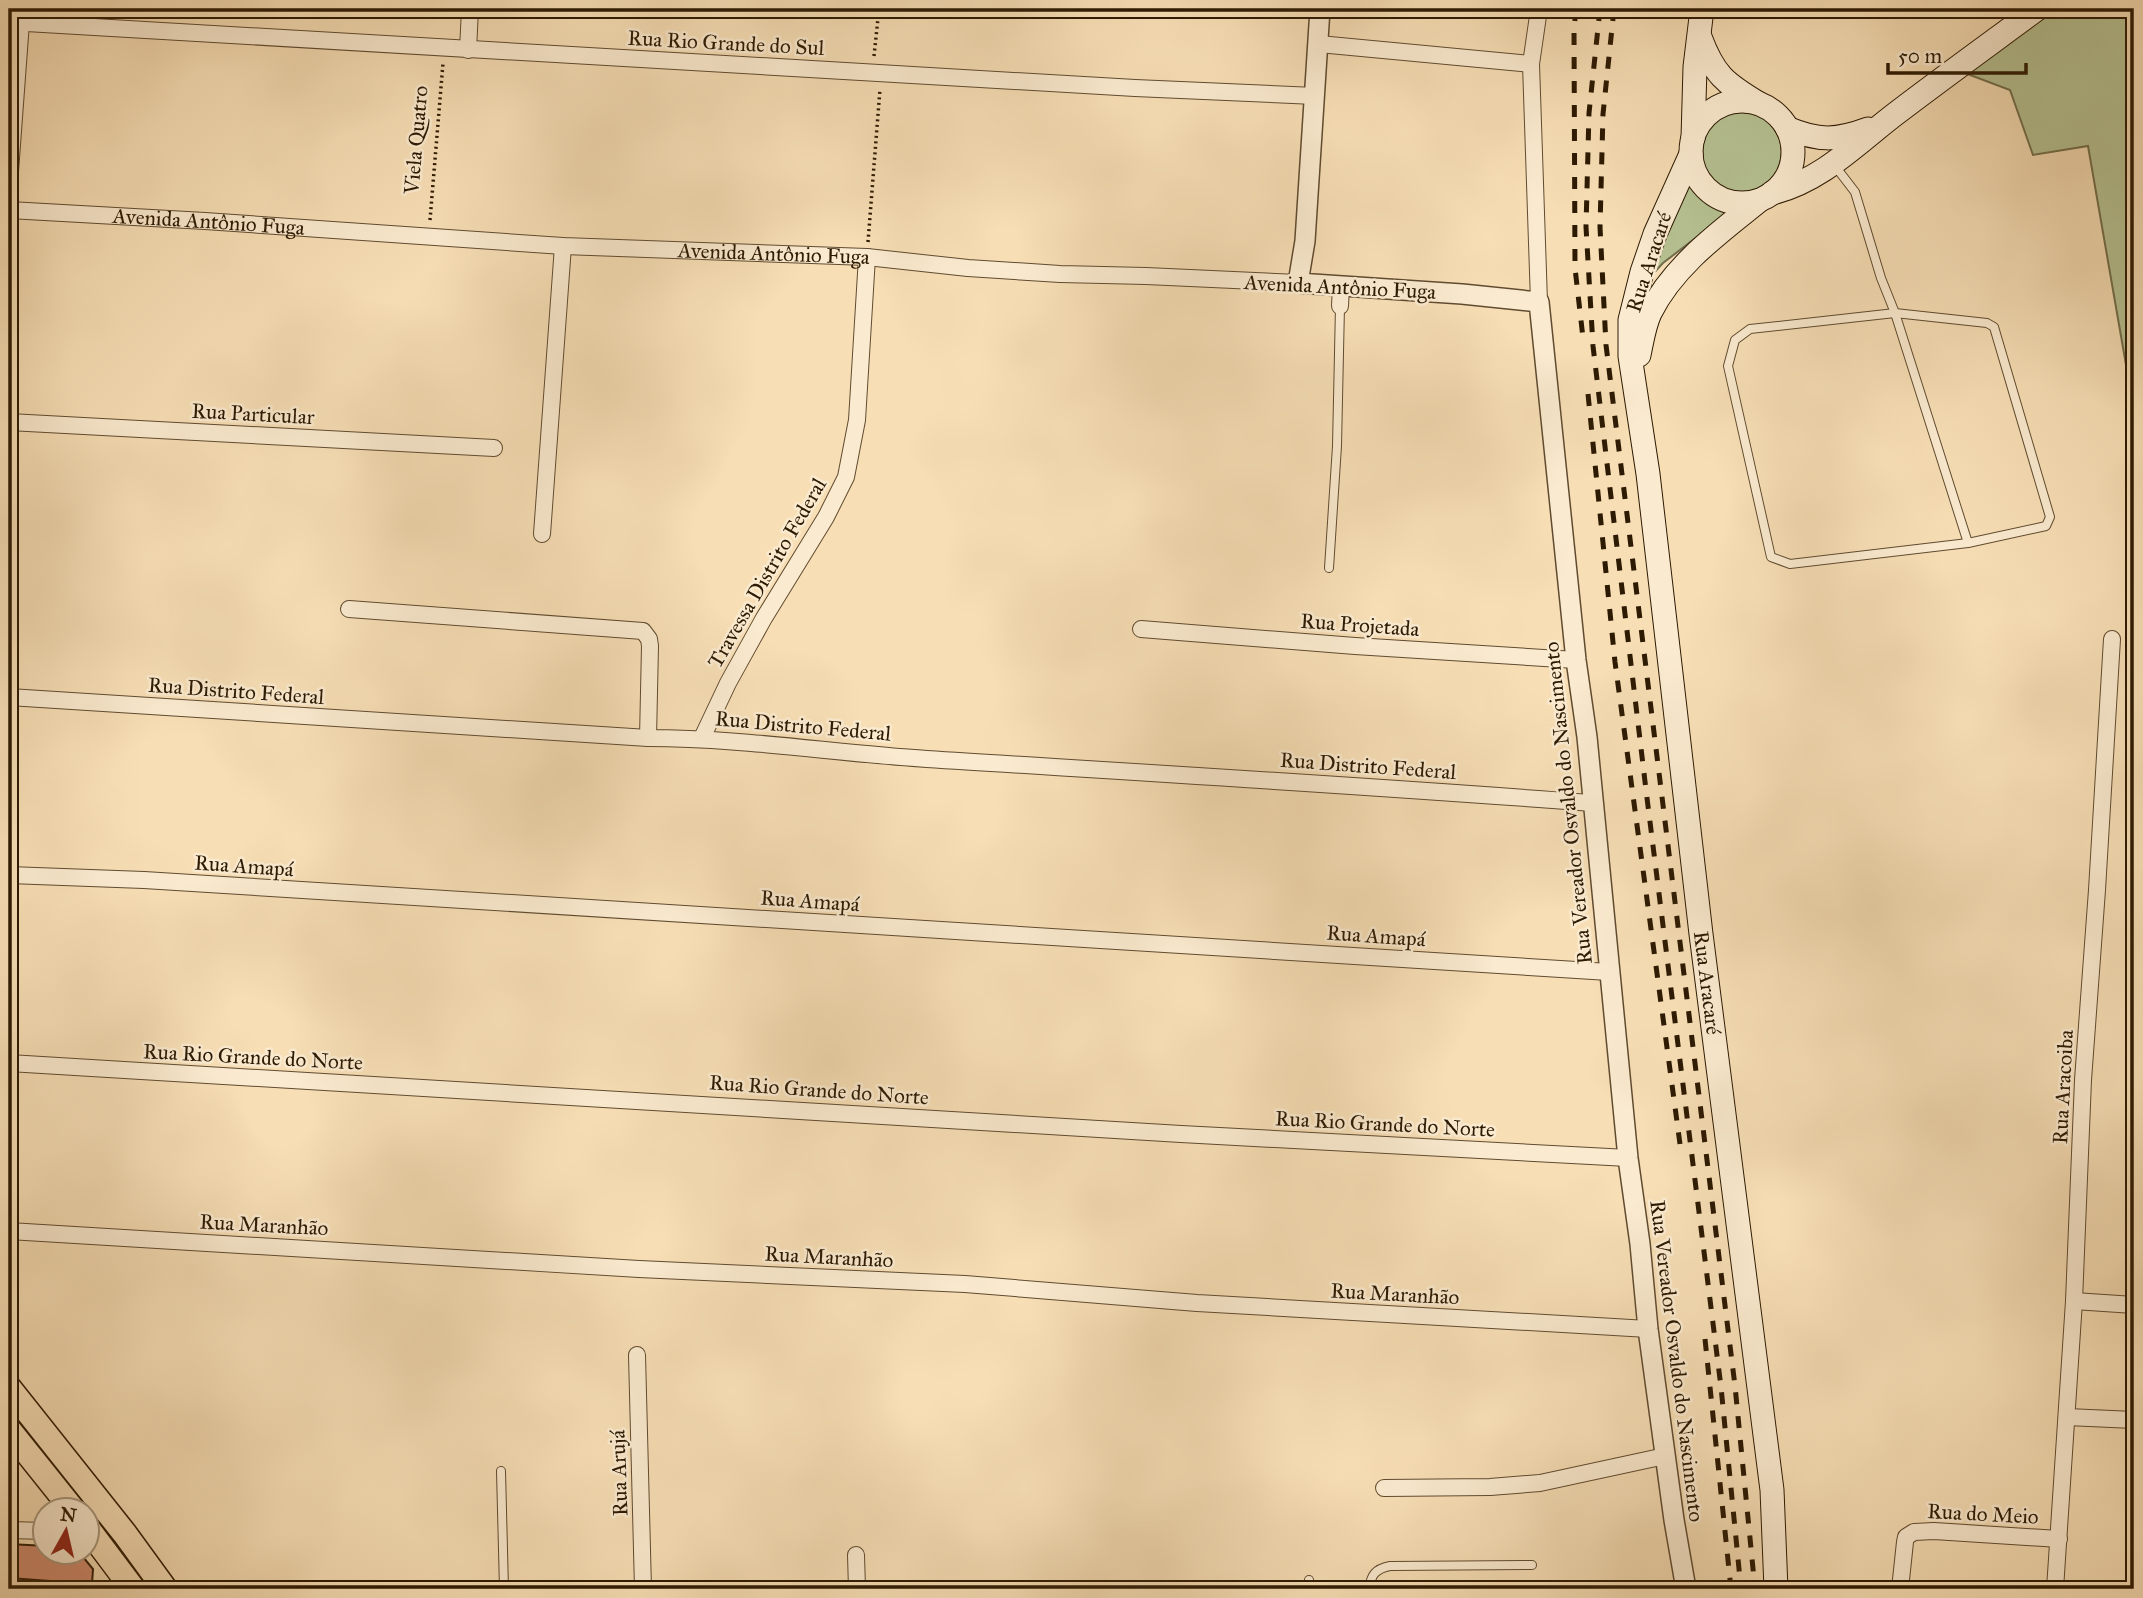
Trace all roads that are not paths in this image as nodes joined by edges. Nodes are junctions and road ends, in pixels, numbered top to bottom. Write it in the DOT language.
graph roads {
  1 [pos="470,9"];
  2 [pos="1320,9"];
  3 [pos="1539,9"];
  4 [pos="1702,9"];
  5 [pos="2037,9"];
  6 [pos="17,18"];
  7 [pos="1699,35"];
  8 [pos="1319,44"];
  9 [pos="468,50"];
  10 [pos="1531,64"];
  11 [pos="1315,96"];
  12 [pos="1761,105"];
  13 [pos="1881,125"];
  14 [pos="1787,128"];
  15 [pos="1692,146"];
  16 [pos="1833,164"];
  17 [pos="9,186"];
  18 [pos="1766,197"];
  19 [pos="9,210"];
  20 [pos="563,246"];
  21 [pos="867,257"];
  22 [pos="1298,283"];
  23 [pos="1341,285"];
  24 [pos="1539,302"];
  25 [pos="1340,306"];
  26 [pos="1895,313"];
  27 [pos="1634,375"];
  28 [pos="9,422"];
  29 [pos="494,448"];
  30 [pos="542,534"];
  31 [pos="1968,543"];
  32 [pos="1329,568"];
  33 [pos="349,608"];
  34 [pos="1141,629"];
  35 [pos="2112,639"];
  36 [pos="1576,660"];
  37 [pos="9,697"];
  38 [pos="648,738"];
  39 [pos="702,738"];
  40 [pos="1592,803"];
  41 [pos="9,875"];
  42 [pos="1609,972"];
  43 [pos="9,1063"];
  44 [pos="1628,1158"];
  45 [pos="9,1231"];
  46 [pos="2074,1301"];
  47 [pos="2134,1305"];
  48 [pos="1648,1329"];
  49 [pos="637,1355"];
  50 [pos="9,1388"];
  51 [pos="2067,1418"];
  52 [pos="2134,1420"];
  53 [pos="9,1430"];
  54 [pos="1665,1457"];
  55 [pos="501,1471"];
  56 [pos="1384,1488"];
  57 [pos="62,1496"];
  58 [pos="9,1530"];
  59 [pos="32,1531"];
  60 [pos="102,1533"];
  61 [pos="125,1534"];
  62 [pos="2059,1539"];
  63 [pos="102,1549"];
  64 [pos="856,1555"];
  65 [pos="1532,1565"];
  66 [pos="133,1589"];
  67 [pos="165,1589"];
  68 [pos="504,1589"];
  69 [pos="643,1589"];
  70 [pos="857,1589"];
  71 [pos="1369,1589"];
  72 [pos="1686,1589"];
  73 [pos="1776,1589"];
  74 [pos="1900,1589"];
  75 [pos="2055,1589"];
  1 -- 9 [label="street"];
  2 -- 8 [label="street"];
  3 -- 10 [label="street, Rua Vereador Osvaldo do Nascimento"];
  4 -- 7 [label="main road"];
  5 -- 13 [label="main road"];
  6 -- 9 [label="street, Rua Rio Grande do Sul"];
  6 -- 17 [label="street"];
  7 -- 12 [label="main road"];
  7 -- 15 [label="main road"];
  8 -- 10 [label="street"];
  8 -- 11 [label="street"];
  9 -- 11 [label="street, Rua Rio Grande do Sul"];
  10 -- 24 [label="street, Rua Vereador Osvaldo do Nascimento"];
  11 -- 22 [label="street"];
  12 -- 14 [label="main road"];
  12 -- 15 [label="main road"];
  13 -- 14 [label="main road"];
  13 -- 16 [label="main road"];
  14 -- 18 [label="main road"];
  15 -- 18 [label="main road"];
  15 -- 27 [label="main road, Rua Aracaré"];
  16 -- 18 [label="main road"];
  16 -- 26 [label="lane"];
  18 -- 27 [label="main road, Rua Aracaré"];
  19 -- 20 [label="street, Avenida Antônio Fuga"];
  20 -- 21 [label="street, Avenida Antônio Fuga"];
  20 -- 30 [label="street"];
  21 -- 22 [label="street, Avenida Antônio Fuga"];
  21 -- 39 [label="street, Travessa Distrito Federal"];
  22 -- 23 [label="street, Avenida Antônio Fuga"];
  23 -- 24 [label="street, Avenida Antônio Fuga"];
  23 -- 25 [label="street"];
  24 -- 36 [label="street, Rua Vereador Osvaldo do Nascimento"];
  25 -- 32 [label="lane"];
  26 -- 31 [label="lane"];
  26 -- 31 [label="lane"];
  26 -- 31 [label="lane"];
  27 -- 73 [label="main road, Rua Aracaré"];
  28 -- 29 [label="street, Rua Particular"];
  33 -- 38 [label="street"];
  34 -- 36 [label="street, Rua Projetada"];
  35 -- 46 [label="street, Rua Aracoiba"];
  36 -- 40 [label="street, Rua Vereador Osvaldo do Nascimento"];
  37 -- 38 [label="street, Rua Distrito Federal"];
  38 -- 39 [label="street, Rua Distrito Federal"];
  39 -- 40 [label="street, Rua Distrito Federal"];
  40 -- 42 [label="street, Rua Vereador Osvaldo do Nascimento"];
  41 -- 42 [label="street, Rua Amapá"];
  42 -- 44 [label="street, Rua Vereador Osvaldo do Nascimento"];
  43 -- 44 [label="street, Rua Rio Grande do Norte"];
  44 -- 48 [label="street, Rua Vereador Osvaldo do Nascimento"];
  45 -- 48 [label="street, Rua Maranhão"];
  46 -- 47 [label="street"];
  46 -- 51 [label="street, Rua Aracoiba"];
  48 -- 54 [label="street, Rua Vereador Osvaldo do Nascimento"];
  49 -- 69 [label="street, Rua Arujá"];
  50 -- 61 [label="main road"];
  51 -- 52 [label="street"];
  51 -- 62 [label="street, Rua Aracoiba"];
  53 -- 57 [label="main road"];
  54 -- 56 [label="street"];
  54 -- 72 [label="street, Rua Vereador Osvaldo do Nascimento"];
  55 -- 68 [label="lane"];
  58 -- 59 [label="street"];
  60 -- 61 [label="street"];
  61 -- 67 [label="main road"];
  62 -- 74 [label="street, Rua do Meio"];
  62 -- 75 [label="street, Rua Aracoiba"];
  63 -- 66 [label="main road"];
  64 -- 70 [label="street"];
  65 -- 71 [label="lane"];
}
